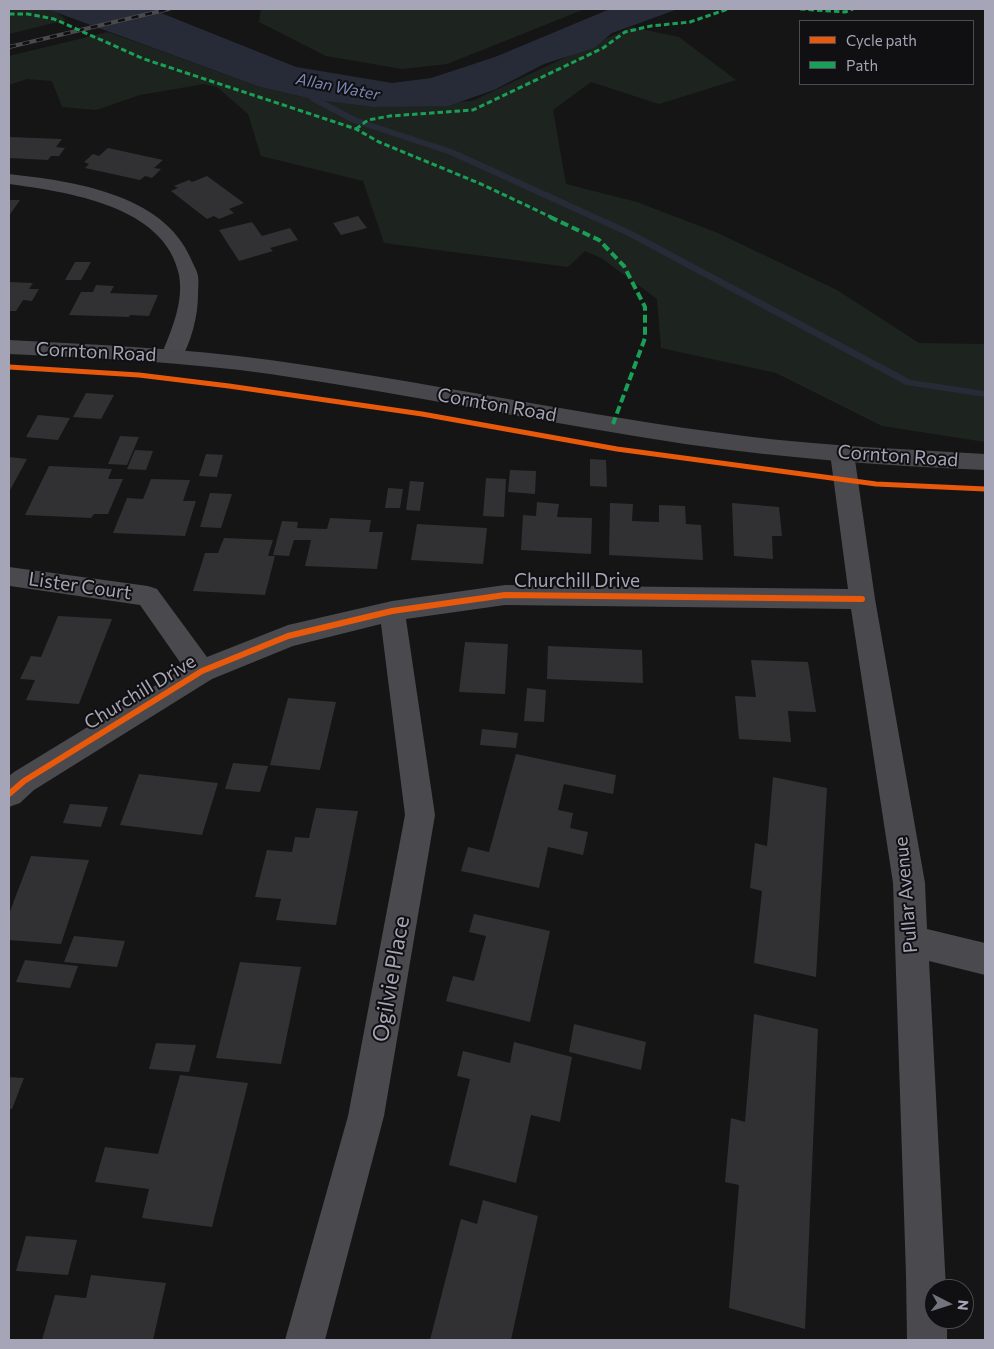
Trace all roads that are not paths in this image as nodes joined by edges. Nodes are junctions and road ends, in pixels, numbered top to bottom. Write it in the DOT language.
graph roads {
  1 [pos="9,179"];
  2 [pos="9,347"];
  3 [pos="172,356"];
  4 [pos="842,453"];
  5 [pos="985,462"];
  6 [pos="10,576"];
  7 [pos="862,599"];
  8 [pos="392,612"];
  9 [pos="202,670"];
  10 [pos="9,794"];
  11 [pos="911,941"];
  12 [pos="985,960"];
  13 [pos="305,1340"];
  14 [pos="927,1340"];
  1 -- 3 [label="street"];
  2 -- 3 [label="main road, Cornton Road"];
  3 -- 4 [label="main road, Cornton Road"];
  4 -- 5 [label="main road, Cornton Road"];
  4 -- 7 [label="street, Pullar Avenue"];
  6 -- 9 [label="street, Lister Court"];
  7 -- 8 [label="street, Churchill Drive"];
  7 -- 11 [label="street, Pullar Avenue"];
  8 -- 9 [label="street, Churchill Drive"];
  8 -- 13 [label="street, Ogilvie Place"];
  9 -- 10 [label="street, Churchill Drive"];
  11 -- 12 [label="street"];
  11 -- 14 [label="street, Pullar Avenue"];
}
